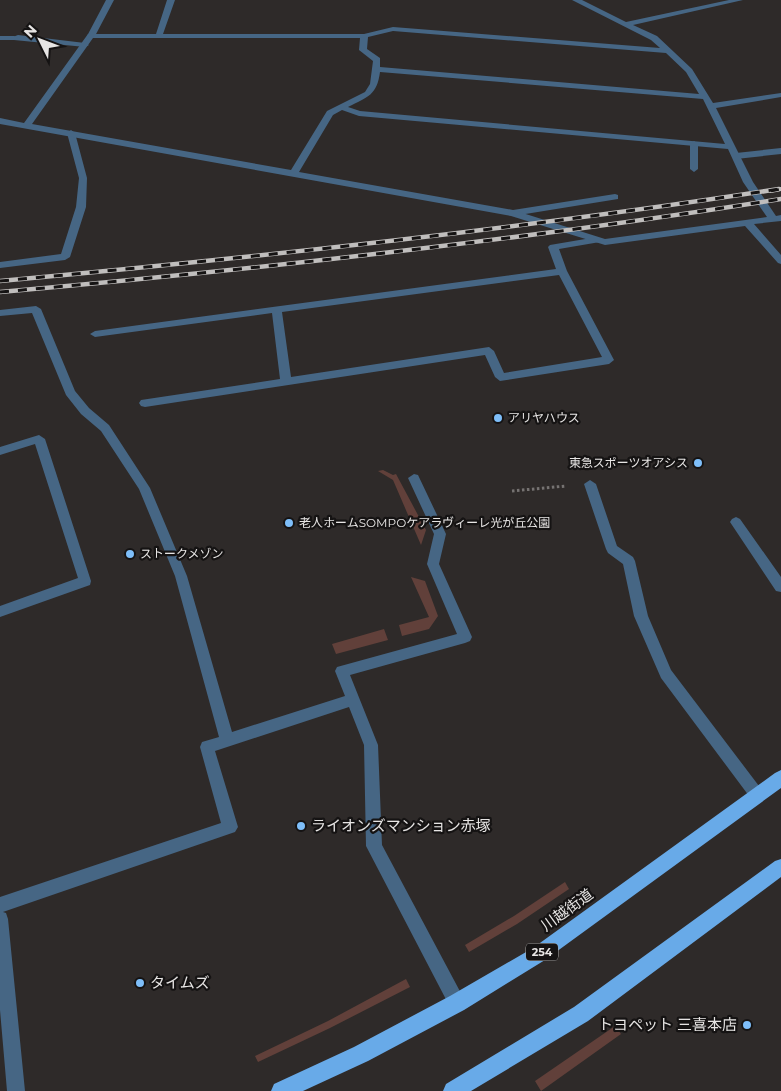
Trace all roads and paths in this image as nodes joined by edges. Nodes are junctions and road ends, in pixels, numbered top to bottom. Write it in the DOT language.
graph roads {
  1 [pos="110,0"];
  2 [pos="171,0"];
  3 [pos="576,0"];
  4 [pos="739,0"];
  5 [pos="624,24"];
  6 [pos="159,35"];
  7 [pos="91,36"];
  8 [pos="364,36"];
  9 [pos="0,38"];
  10 [pos="85,45"];
  11 [pos="667,51"];
  12 [pos="376,68"];
  13 [pos="781,95"];
  14 [pos="705,96"];
  15 [pos="711,106"];
  16 [pos="342,108"];
  17 [pos="0,121"];
  18 [pos="26,126"];
  19 [pos="71,134"];
  20 [pos="694,144"];
  21 [pos="734,151"];
  22 [pos="781,151"];
  23 [pos="694,169"];
  24 [pos="292,174"];
  25 [pos="615,197"];
  26 [pos="513,212"];
  27 [pos="777,219"];
  28 [pos="747,222"];
  29 [pos="597,240"];
  30 [pos="781,261"];
  31 [pos="0,265"];
  32 [pos="562,271"];
  33 [pos="277,310"];
  34 [pos="0,313"];
  35 [pos="96,334"];
  36 [pos="286,382"];
  37 [pos="146,403"];
  38 [pos="0,451"];
  39 [pos="414,478"];
  40 [pos="590,484"];
  41 [pos="512,491"];
  42 [pos="736,522"];
  43 [pos="781,587"];
  44 [pos="0,612"];
  45 [pos="353,699"];
  46 [pos="227,740"];
  47 [pos="781,778"];
  48 [pos="757,795"];
  49 [pos="781,867"];
  50 [pos="0,905"];
  51 [pos="0,919"];
  52 [pos="457,1003"];
  53 [pos="16,1091"];
  54 [pos="281,1091"];
  55 [pos="453,1091"];
  1 -- 7 [label="street"];
  2 -- 6 [label="street"];
  3 -- 5 [label="street"];
  4 -- 5 [label="street"];
  5 -- 11 [label="street"];
  6 -- 7 [label="street"];
  6 -- 8 [label="street"];
  7 -- 10 [label="street"];
  8 -- 11 [label="street"];
  8 -- 12 [label="street"];
  9 -- 10 [label="street"];
  10 -- 18 [label="street"];
  11 -- 14 [label="street"];
  12 -- 14 [label="street"];
  12 -- 16 [label="street"];
  13 -- 15 [label="street"];
  14 -- 15 [label="street"];
  15 -- 21 [label="street"];
  16 -- 20 [label="street"];
  16 -- 24 [label="street"];
  17 -- 18 [label="street"];
  18 -- 19 [label="street"];
  19 -- 24 [label="street"];
  19 -- 31 [label="street"];
  20 -- 21 [label="street"];
  20 -- 23 [label="street"];
  21 -- 22 [label="street"];
  21 -- 27 [label="street"];
  24 -- 26 [label="street"];
  25 -- 26 [label="street"];
  26 -- 29 [label="street"];
  27 -- 28 [label="street"];
  28 -- 29 [label="street"];
  28 -- 30 [label="street"];
  29 -- 32 [label="street"];
  32 -- 33 [label="street"];
  32 -- 36 [label="street"];
  33 -- 35 [label="street"];
  33 -- 36 [label="street"];
  34 -- 46 [label="street"];
  36 -- 37 [label="street"];
  38 -- 44 [label="street"];
  39 -- 45 [label="street"];
  40 -- 41 [label="path"];
  40 -- 48 [label="street"];
  42 -- 43 [label="street"];
  45 -- 46 [label="street"];
  45 -- 52 [label="street"];
  46 -- 50 [label="street"];
  47 -- 48 [label="highway, 川越街道 / 254"];
  48 -- 52 [label="highway, 川越街道 / 254"];
  49 -- 55 [label="highway"];
  51 -- 53 [label="street"];
  52 -- 54 [label="highway, 川越街道 / 254"];
}
